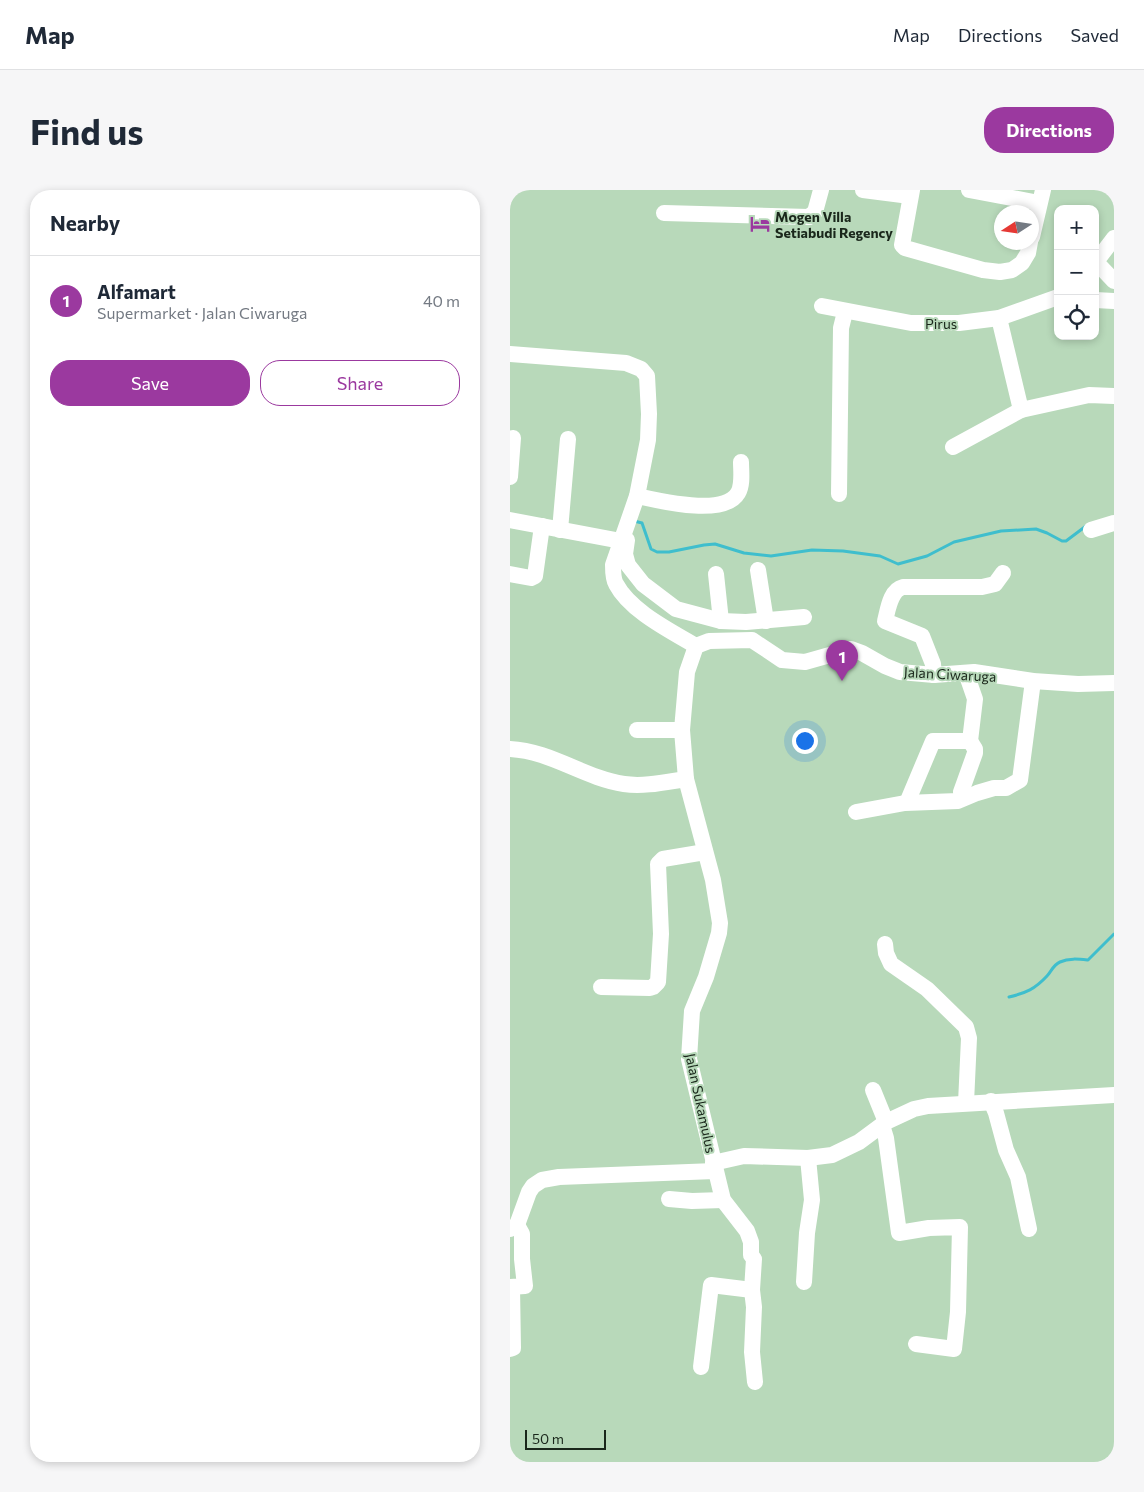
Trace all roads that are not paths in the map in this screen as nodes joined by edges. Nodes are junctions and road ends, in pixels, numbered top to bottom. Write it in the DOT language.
graph roads {
  1 [pos="821,190"];
  2 [pos="862,190"];
  3 [pos="969,190"];
  4 [pos="911,193"];
  5 [pos="1041,197"];
  6 [pos="664,213"];
  7 [pos="1114,238"];
  8 [pos="1029,250"];
  9 [pos="1099,257"];
  10 [pos="1099,266"];
  11 [pos="1114,281"];
  12 [pos="1054,298"];
  13 [pos="1099,300"];
  14 [pos="1114,302"];
  15 [pos="822,306"];
  16 [pos="845,312"];
  17 [pos="999,318"];
  18 [pos="510,354"];
  19 [pos="1114,396"];
  20 [pos="1021,410"];
  21 [pos="512,438"];
  22 [pos="568,439"];
  23 [pos="953,447"];
  24 [pos="741,462"];
  25 [pos="510,476"];
  26 [pos="839,494"];
  27 [pos="637,496"];
  28 [pos="510,520"];
  29 [pos="1114,523"];
  30 [pos="542,526"];
  31 [pos="560,530"];
  32 [pos="1091,530"];
  33 [pos="623,534"];
  34 [pos="758,570"];
  35 [pos="1003,573"];
  36 [pos="510,574"];
  37 [pos="716,574"];
  38 [pos="804,618"];
  39 [pos="721,621"];
  40 [pos="766,621"];
  41 [pos="696,646"];
  42 [pos="966,673"];
  43 [pos="934,675"];
  44 [pos="1033,681"];
  45 [pos="1114,683"];
  46 [pos="637,730"];
  47 [pos="682,730"];
  48 [pos="970,741"];
  49 [pos="510,749"];
  50 [pos="686,779"];
  51 [pos="961,792"];
  52 [pos="910,798"];
  53 [pos="856,812"];
  54 [pos="704,852"];
  55 [pos="885,944"];
  56 [pos="601,987"];
  57 [pos="874,1090"];
  58 [pos="1114,1096"];
  59 [pos="966,1102"];
  60 [pos="991,1102"];
  61 [pos="884,1124"];
  62 [pos="808,1158"];
  63 [pos="714,1167"];
  64 [pos="669,1199"];
  65 [pos="723,1200"];
  66 [pos="514,1227"];
  67 [pos="1029,1229"];
  68 [pos="804,1282"];
  69 [pos="511,1287"];
  70 [pos="752,1290"];
  71 [pos="916,1344"];
  72 [pos="510,1349"];
  73 [pos="701,1367"];
  74 [pos="755,1382"];
  1 -- 6 [label="street"];
  2 -- 4 [label="street"];
  3 -- 5 [label="street"];
  4 -- 8 [label="street"];
  7 -- 9 [label="street"];
  10 -- 11 [label="street"];
  12 -- 17 [label="street, Pirus"];
  13 -- 14 [label="street"];
  15 -- 16 [label="street, Pirus"];
  16 -- 17 [label="street, Pirus"];
  16 -- 26 [label="street"];
  17 -- 20 [label="street"];
  18 -- 27 [label="street"];
  19 -- 20 [label="street"];
  20 -- 23 [label="street"];
  21 -- 25 [label="street"];
  22 -- 31 [label="street"];
  24 -- 27 [label="street"];
  27 -- 33 [label="street"];
  28 -- 30 [label="street"];
  29 -- 32 [label="street"];
  30 -- 31 [label="street"];
  30 -- 36 [label="street"];
  31 -- 33 [label="street"];
  33 -- 39 [label="street"];
  33 -- 41 [label="street"];
  34 -- 40 [label="street"];
  35 -- 43 [label="street"];
  37 -- 39 [label="street"];
  38 -- 40 [label="street"];
  39 -- 40 [label="street"];
  41 -- 43 [label="street, Jalan Ciwaruga"];
  41 -- 47 [label="street"];
  42 -- 43 [label="street, Jalan Ciwaruga"];
  42 -- 44 [label="street, Jalan Ciwaruga"];
  42 -- 48 [label="street"];
  44 -- 45 [label="street, Jalan Ciwaruga"];
  44 -- 53 [label="street"];
  46 -- 47 [label="street"];
  47 -- 50 [label="street"];
  48 -- 51 [label="street"];
  48 -- 52 [label="street"];
  49 -- 50 [label="street"];
  50 -- 54 [label="street, Jalan Sukamulus"];
  54 -- 56 [label="street"];
  54 -- 63 [label="street, Jalan Sukamulus"];
  55 -- 59 [label="street"];
  57 -- 61 [label="street"];
  58 -- 60 [label="street"];
  59 -- 60 [label="street"];
  59 -- 61 [label="street"];
  60 -- 67 [label="street"];
  61 -- 62 [label="street"];
  61 -- 71 [label="street"];
  62 -- 63 [label="street"];
  62 -- 68 [label="street"];
  63 -- 65 [label="street"];
  63 -- 66 [label="street, Jalan Sukamulus"];
  64 -- 65 [label="street"];
  65 -- 70 [label="street"];
  66 -- 69 [label="street"];
  69 -- 72 [label="street"];
  70 -- 73 [label="street"];
  70 -- 74 [label="street"];
}
